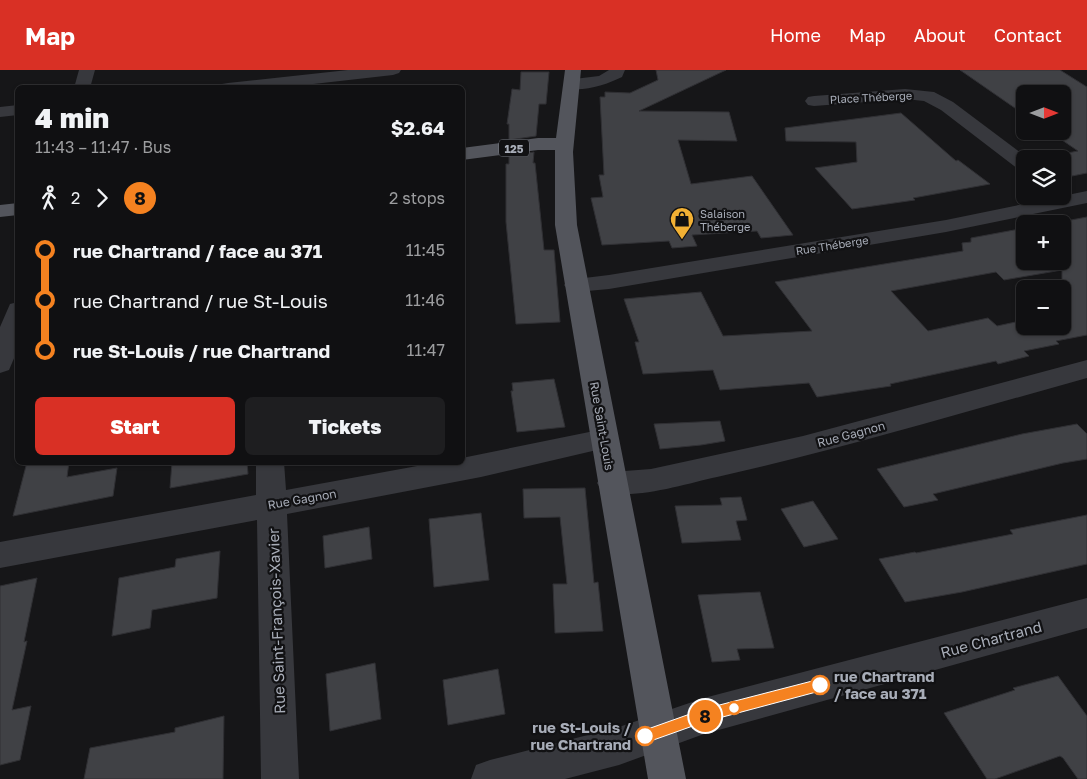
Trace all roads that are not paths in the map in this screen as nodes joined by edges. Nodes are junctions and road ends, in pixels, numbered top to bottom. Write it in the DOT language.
graph roads {
  1 [pos="87,70"];
  2 [pos="393,70"];
  3 [pos="617,70"];
  4 [pos="573,77"];
  5 [pos="249,81"];
  6 [pos="83,85"];
  7 [pos="237,85"];
  8 [pos="814,101"];
  9 [pos="15,110"];
  10 [pos="0,112"];
  11 [pos="565,144"];
  12 [pos="465,154"];
  13 [pos="1016,158"];
  14 [pos="1074,197"];
  15 [pos="15,209"];
  16 [pos="0,211"];
  17 [pos="576,285"];
  18 [pos="15,321"];
  19 [pos="6,353"];
  20 [pos="1087,369"];
  21 [pos="604,439"];
  22 [pos="270,465"];
  23 [pos="612,483"];
  24 [pos="272,504"];
  25 [pos="0,555"];
  26 [pos="1087,613"];
  27 [pos="660,731"];
  28 [pos="280,779"];
  29 [pos="490,779"];
  30 [pos="668,779"];
  1 -- 6 [label="street"];
  2 -- 5 [label="street"];
  3 -- 4 [label="street"];
  4 -- 11 [label="main road, Rue Saint-Louis"];
  5 -- 7 [label="street"];
  8 -- 13 [label="street, Place Théberge"];
  9 -- 10 [label="street"];
  11 -- 12 [label="main road, 125"];
  11 -- 17 [label="main road, Rue Saint-Louis"];
  14 -- 17 [label="street, Rue Théberge"];
  15 -- 16 [label="main road"];
  17 -- 21 [label="main road, Rue Saint-Louis"];
  18 -- 19 [label="street"];
  20 -- 23 [label="street, Rue Gagnon"];
  21 -- 23 [label="main road, Rue Saint-Louis"];
  21 -- 24 [label="street, Rue Gagnon"];
  22 -- 24 [label="street, Rue Saint-François-Xavier"];
  23 -- 27 [label="main road, Rue Saint-Louis"];
  24 -- 25 [label="street, Rue Gagnon"];
  24 -- 28 [label="street, Rue Saint-François-Xavier"];
  26 -- 27 [label="street, Rue Chartrand"];
  27 -- 29 [label="street, Rue Chartrand"];
  27 -- 30 [label="main road, Rue Saint-Louis"];
}
